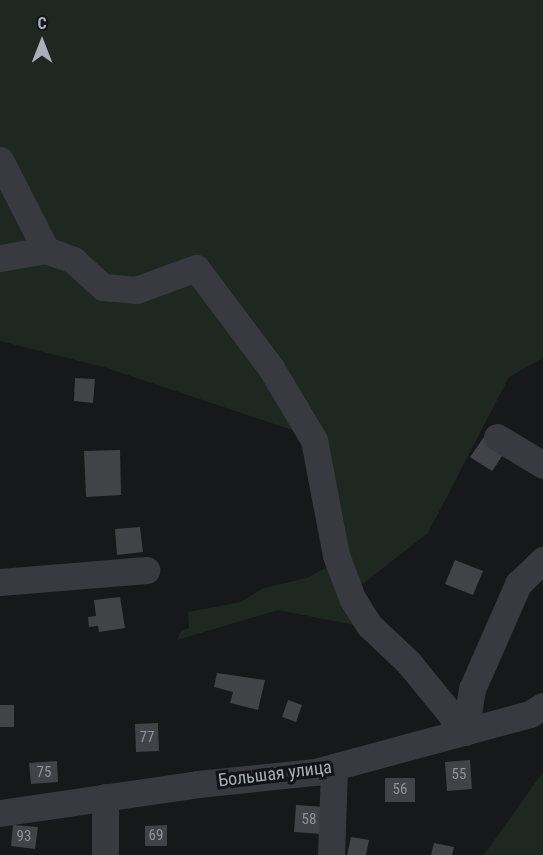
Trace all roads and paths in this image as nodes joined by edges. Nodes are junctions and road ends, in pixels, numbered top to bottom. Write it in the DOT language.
graph roads {
  1 [pos="0,160"];
  2 [pos="46,250"];
  3 [pos="0,258"];
  4 [pos="497,437"];
  5 [pos="543,465"];
  6 [pos="543,560"];
  7 [pos="147,570"];
  8 [pos="0,582"];
  9 [pos="543,706"];
  10 [pos="465,732"];
  11 [pos="334,767"];
  12 [pos="105,797"];
  13 [pos="0,813"];
  14 [pos="105,855"];
  15 [pos="332,855"];
  1 -- 2 [label="street"];
  2 -- 3 [label="street"];
  2 -- 10 [label="street"];
  4 -- 5 [label="street"];
  6 -- 10 [label="street"];
  7 -- 8 [label="street"];
  9 -- 10 [label="street, Большая улица"];
  10 -- 11 [label="street, Большая улица"];
  11 -- 12 [label="street, Большая улица"];
  11 -- 15 [label="street"];
  12 -- 13 [label="street, Большая улица"];
  12 -- 14 [label="street"];
}
